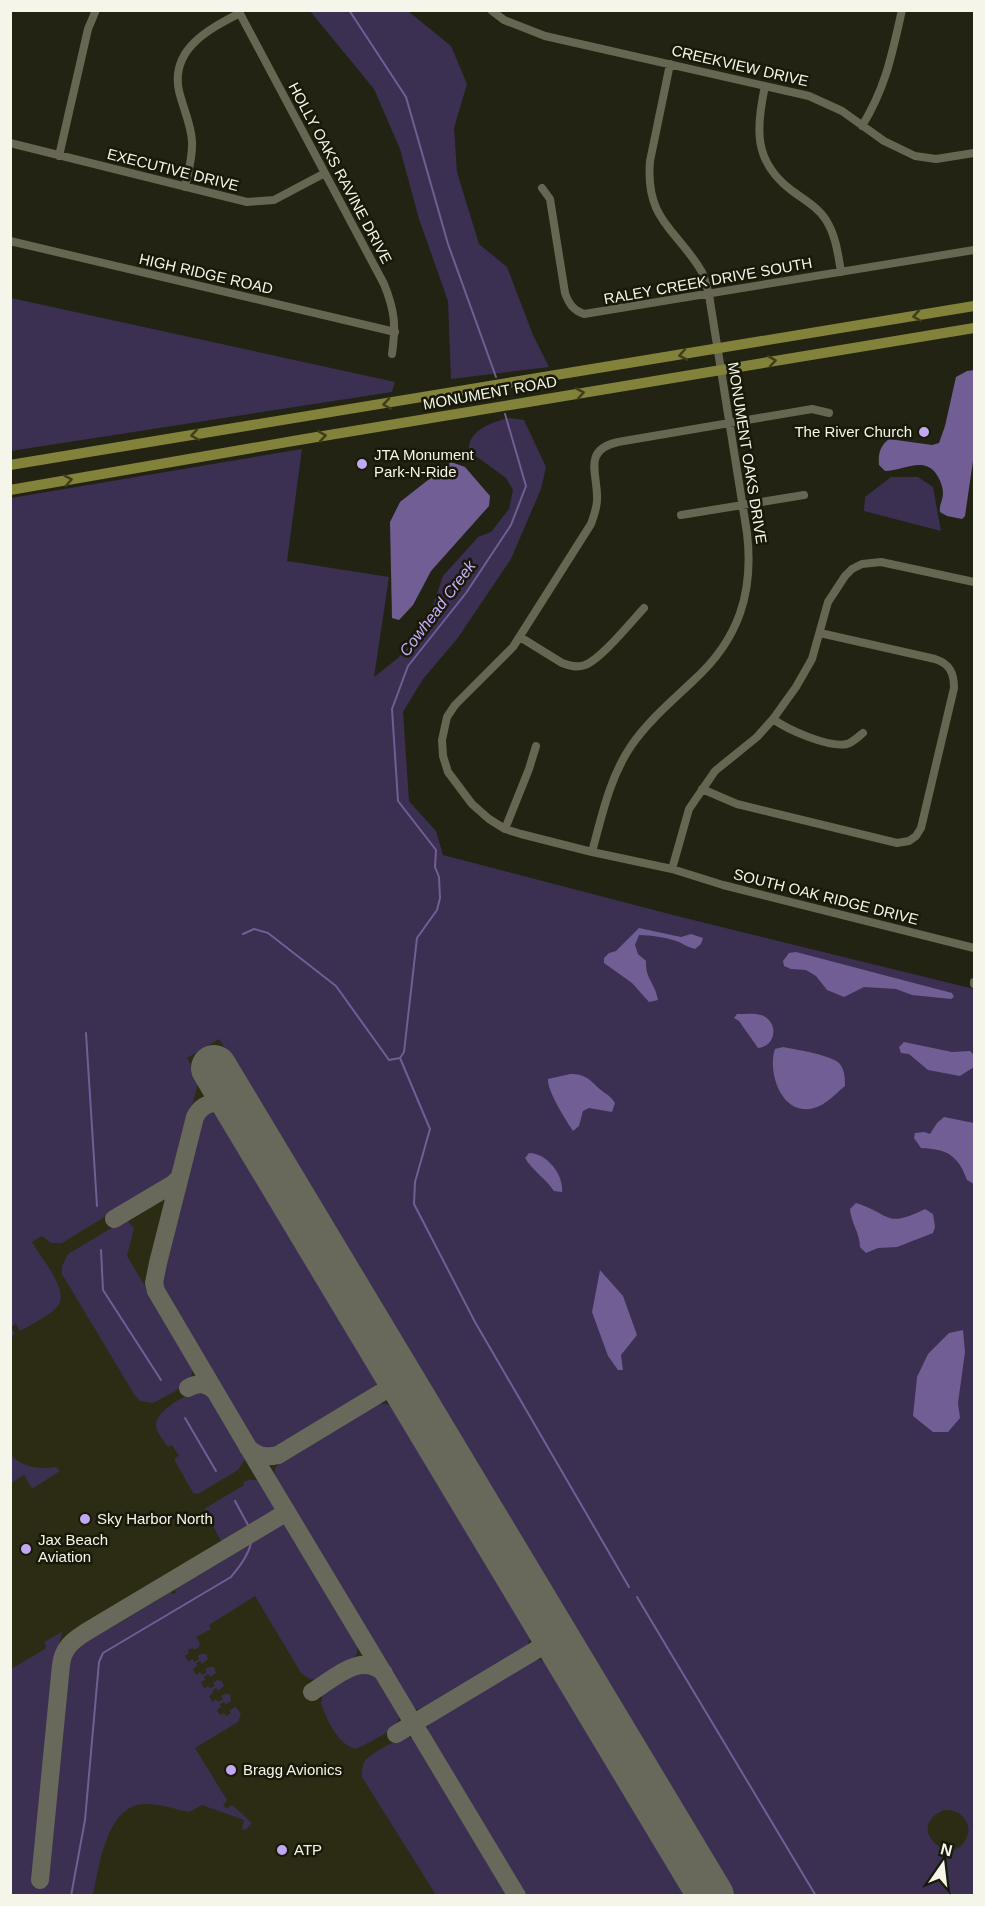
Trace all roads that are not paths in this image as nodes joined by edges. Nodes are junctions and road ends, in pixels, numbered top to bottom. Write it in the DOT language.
graph roads {
  1 [pos="96,10"];
  2 [pos="491,10"];
  3 [pos="902,10"];
  4 [pos="239,12"];
  5 [pos="670,64"];
  6 [pos="765,86"];
  7 [pos="862,126"];
  8 [pos="10,143"];
  9 [pos="975,153"];
  10 [pos="59,156"];
  11 [pos="325,173"];
  12 [pos="185,187"];
  13 [pos="542,188"];
  14 [pos="10,241"];
  15 [pos="975,250"];
  16 [pos="841,272"];
  17 [pos="709,295"];
  18 [pos="975,306"];
  19 [pos="975,328"];
  20 [pos="395,332"];
  21 [pos="718,349"];
  22 [pos="392,354"];
  23 [pos="721,370"];
  24 [pos="829,413"];
  25 [pos="296,419"];
  26 [pos="730,423"];
  27 [pos="299,440"];
  28 [pos="10,465"];
  29 [pos="10,490"];
  30 [pos="804,495"];
  31 [pos="743,505"];
  32 [pos="681,515"];
  33 [pos="975,582"];
  34 [pos="644,608"];
  35 [pos="820,633"];
  36 [pos="520,637"];
  37 [pos="773,719"];
  38 [pos="863,733"];
  39 [pos="536,746"];
  40 [pos="702,789"];
  41 [pos="505,829"];
  42 [pos="592,852"];
  43 [pos="672,869"];
  44 [pos="975,948"];
  1 -- 10 [label="street"];
  2 -- 5 [label="street, CREEKVIEW DRIVE"];
  3 -- 7 [label="street"];
  4 -- 11 [label="street, HOLLY OAKS RAVINE DRIVE"];
  4 -- 12 [label="street"];
  5 -- 6 [label="street, CREEKVIEW DRIVE"];
  5 -- 17 [label="street, MONUMENT OAKS DRIVE"];
  6 -- 7 [label="street, CREEKVIEW DRIVE"];
  6 -- 16 [label="street"];
  7 -- 9 [label="street, CREEKVIEW DRIVE"];
  8 -- 10 [label="street, EXECUTIVE DRIVE"];
  10 -- 12 [label="street, EXECUTIVE DRIVE"];
  11 -- 12 [label="street, EXECUTIVE DRIVE"];
  11 -- 20 [label="street, HOLLY OAKS RAVINE DRIVE"];
  13 -- 17 [label="street, RALEY CREEK DRIVE SOUTH"];
  14 -- 20 [label="street, HIGH RIDGE ROAD"];
  15 -- 16 [label="street, RALEY CREEK DRIVE SOUTH"];
  16 -- 17 [label="street, RALEY CREEK DRIVE SOUTH"];
  17 -- 21 [label="street, MONUMENT OAKS DRIVE"];
  18 -- 21 [label="main road, MONUMENT ROAD, one-way"];
  23 -- 19 [label="main road, MONUMENT ROAD, one-way"];
  20 -- 22 [label="street, HOLLY OAKS RAVINE DRIVE"];
  21 -- 23 [label="street, MONUMENT OAKS DRIVE"];
  21 -- 25 [label="main road, MONUMENT ROAD, one-way"];
  23 -- 26 [label="street, MONUMENT OAKS DRIVE"];
  27 -- 23 [label="main road, MONUMENT ROAD, one-way"];
  24 -- 26 [label="street"];
  25 -- 27 [label="main road"];
  25 -- 28 [label="main road, MONUMENT ROAD, one-way"];
  26 -- 31 [label="street, MONUMENT OAKS DRIVE"];
  26 -- 36 [label="street"];
  29 -- 27 [label="main road, MONUMENT ROAD, one-way"];
  30 -- 31 [label="street"];
  31 -- 32 [label="street"];
  31 -- 42 [label="street, MONUMENT OAKS DRIVE"];
  33 -- 35 [label="street"];
  34 -- 36 [label="street"];
  35 -- 37 [label="street"];
  35 -- 40 [label="street"];
  36 -- 41 [label="street"];
  37 -- 38 [label="street"];
  37 -- 40 [label="street"];
  39 -- 41 [label="street"];
  40 -- 43 [label="street"];
  41 -- 42 [label="street, SOUTH OAK RIDGE DRIVE"];
  42 -- 43 [label="street, SOUTH OAK RIDGE DRIVE"];
  43 -- 44 [label="street, SOUTH OAK RIDGE DRIVE"];
}
